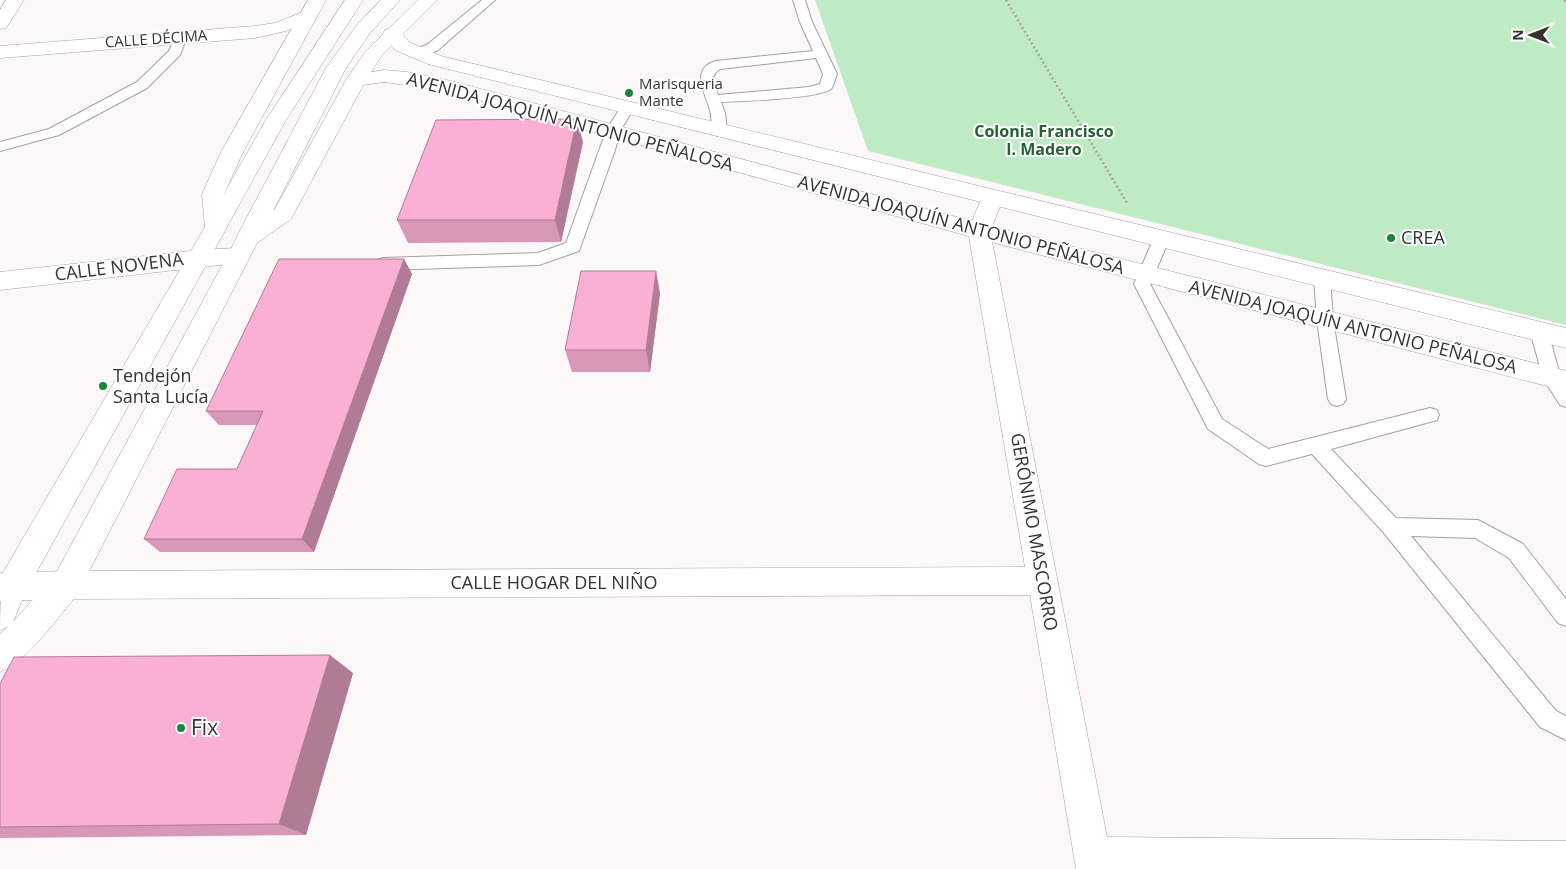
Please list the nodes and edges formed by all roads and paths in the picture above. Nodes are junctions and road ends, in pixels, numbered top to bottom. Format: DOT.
graph roads {
  1 [pos="16,0"];
  2 [pos="354,0"];
  3 [pos="391,0"];
  4 [pos="428,0"];
  5 [pos="489,0"];
  6 [pos="799,0"];
  7 [pos="1006,0"];
  8 [pos="313,8"];
  9 [pos="0,24"];
  10 [pos="392,34"];
  11 [pos="181,37"];
  12 [pos="0,52"];
  13 [pos="416,54"];
  14 [pos="821,54"];
  15 [pos="462,67"];
  16 [pos="356,80"];
  17 [pos="444,85"];
  18 [pos="713,100"];
  19 [pos="627,108"];
  20 [pos="720,130"];
  21 [pos="613,131"];
  22 [pos="0,147"];
  23 [pos="993,197"];
  24 [pos="1128,204"];
  25 [pos="216,227"];
  26 [pos="980,231"];
  27 [pos="1161,240"];
  28 [pos="243,247"];
  29 [pos="199,258"];
  30 [pos="364,264"];
  31 [pos="1148,274"];
  32 [pos="1322,278"];
  33 [pos="0,281"];
  34 [pos="1325,320"];
  35 [pos="1539,331"];
  36 [pos="1566,338"];
  37 [pos="1559,380"];
  38 [pos="1337,399"];
  39 [pos="1566,400"];
  40 [pos="1430,415"];
  41 [pos="1316,445"];
  42 [pos="1391,527"];
  43 [pos="1042,581"];
  44 [pos="66,585"];
  45 [pos="6,587"];
  46 [pos="0,615"];
  47 [pos="1566,616"];
  48 [pos="0,656"];
  49 [pos="1566,728"];
  50 [pos="1566,860"];
  51 [pos="1094,862"];
  1 -- 9 [label="main road"];
  2 -- 25 [label="main road"];
  3 -- 28 [label="main road"];
  4 -- 10 [label="main road"];
  5 -- 13 [label="lane"];
  6 -- 14 [label="lane"];
  7 -- 24 [label="path"];
  8 -- 11 [label="main road, CALLE DÉCIMA"];
  8 -- 25 [label="main road"];
  10 -- 13 [label="main road, AVENIDA JOAQUÍN ANTONIO PEÑALOSA"];
  10 -- 16 [label="main road"];
  11 -- 12 [label="main road, CALLE DÉCIMA"];
  11 -- 22 [label="lane"];
  13 -- 15 [label="main road, AVENIDA JOAQUÍN ANTONIO PEÑALOSA"];
  14 -- 18 [label="lane"];
  14 -- 18 [label="lane"];
  15 -- 17 [label="main road"];
  15 -- 19 [label="main road, AVENIDA JOAQUÍN ANTONIO PEÑALOSA"];
  16 -- 17 [label="main road, AVENIDA JOAQUÍN ANTONIO PEÑALOSA"];
  16 -- 28 [label="main road"];
  17 -- 21 [label="main road, AVENIDA JOAQUÍN ANTONIO PEÑALOSA"];
  18 -- 20 [label="lane"];
  19 -- 20 [label="main road, AVENIDA JOAQUÍN ANTONIO PEÑALOSA"];
  19 -- 21 [label="lane"];
  20 -- 23 [label="main road, AVENIDA JOAQUÍN ANTONIO PEÑALOSA"];
  21 -- 26 [label="main road, AVENIDA JOAQUÍN ANTONIO PEÑALOSA"];
  21 -- 30 [label="lane"];
  23 -- 26 [label="main road"];
  23 -- 27 [label="main road, AVENIDA JOAQUÍN ANTONIO PEÑALOSA"];
  25 -- 29 [label="main road"];
  26 -- 31 [label="main road, AVENIDA JOAQUÍN ANTONIO PEÑALOSA"];
  26 -- 43 [label="main road, GERÓNIMO MASCORRO"];
  27 -- 31 [label="lane"];
  27 -- 32 [label="main road, AVENIDA JOAQUÍN ANTONIO PEÑALOSA"];
  28 -- 29 [label="main road, CALLE NOVENA"];
  28 -- 44 [label="main road"];
  29 -- 33 [label="main road, CALLE NOVENA"];
  29 -- 45 [label="main road"];
  31 -- 34 [label="main road, AVENIDA JOAQUÍN ANTONIO PEÑALOSA"];
  31 -- 41 [label="lane"];
  32 -- 34 [label="lane"];
  32 -- 35 [label="main road, AVENIDA JOAQUÍN ANTONIO PEÑALOSA"];
  34 -- 37 [label="main road, AVENIDA JOAQUÍN ANTONIO PEÑALOSA"];
  34 -- 38 [label="lane"];
  35 -- 36 [label="main road, AVENIDA JOAQUÍN ANTONIO PEÑALOSA"];
  35 -- 37 [label="lane"];
  37 -- 39 [label="lane"];
  40 -- 41 [label="lane"];
  41 -- 42 [label="lane"];
  42 -- 47 [label="lane"];
  42 -- 49 [label="lane"];
  43 -- 44 [label="main road, CALLE HOGAR DEL NIÑO"];
  43 -- 51 [label="main road, GERÓNIMO MASCORRO"];
  44 -- 45 [label="main road, CALLE HOGAR DEL NIÑO"];
  44 -- 48 [label="main road"];
  45 -- 46 [label="main road"];
  50 -- 51 [label="main road"];
}
